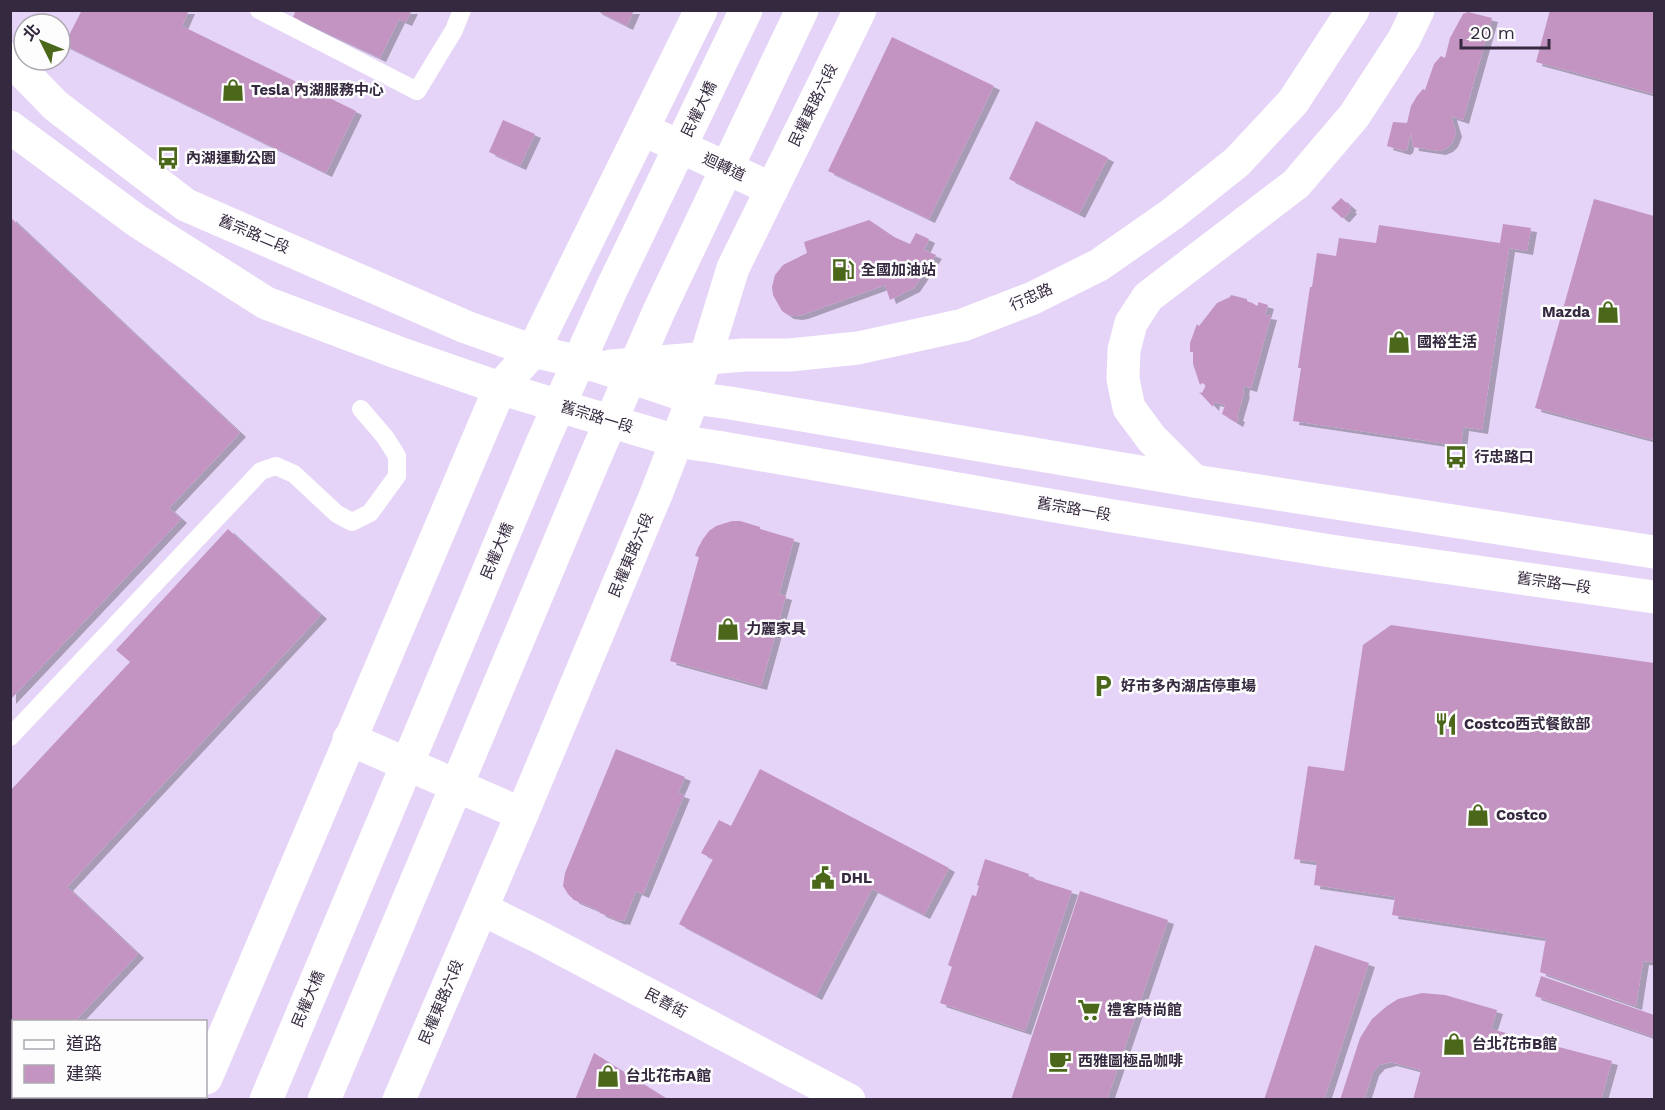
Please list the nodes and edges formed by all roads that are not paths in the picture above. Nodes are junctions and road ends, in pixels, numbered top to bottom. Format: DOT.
graph roads {
  1 [pos="260,10"];
  2 [pos="462,10"];
  3 [pos="701,10"];
  4 [pos="746,10"];
  5 [pos="802,10"];
  6 [pos="860,10"];
  7 [pos="1353,10"];
  8 [pos="1418,10"];
  9 [pos="10,59"];
  10 [pos="10,128"];
  11 [pos="644,130"];
  12 [pos="772,189"];
  13 [pos="533,351"];
  14 [pos="705,358"];
  15 [pos="601,367"];
  16 [pos="500,388"];
  17 [pos="693,398"];
  18 [pos="361,410"];
  19 [pos="676,441"];
  20 [pos="1194,481"];
  21 [pos="1654,552"];
  22 [pos="1654,597"];
  23 [pos="10,737"];
  24 [pos="350,739"];
  25 [pos="522,814"];
  26 [pos="482,909"];
  27 [pos="207,1076"];
  28 [pos="266,1100"];
  29 [pos="324,1100"];
  30 [pos="399,1100"];
  31 [pos="849,1100"];
  1 -- 2 [label="lane"];
  3 -- 11 [label="main road"];
  4 -- 28 [label="main road, 民權大橋"];
  5 -- 29 [label="main road"];
  6 -- 12 [label="main road, 民權東路六段"];
  7 -- 14 [label="main road, 行忠路"];
  8 -- 20 [label="main road"];
  9 -- 13 [label="main road, 舊宗路二段"];
  10 -- 16 [label="main road"];
  11 -- 12 [label="main road, 迴轉道"];
  11 -- 13 [label="main road"];
  12 -- 14 [label="main road, 民權東路六段"];
  13 -- 15 [label="main road"];
  13 -- 16 [label="main road"];
  14 -- 15 [label="main road, 行忠路"];
  14 -- 17 [label="main road, 民權東路六段"];
  15 -- 17 [label="main road"];
  16 -- 19 [label="main road, 舊宗路一段"];
  16 -- 24 [label="main road"];
  17 -- 19 [label="main road, 民權東路六段"];
  17 -- 20 [label="main road"];
  18 -- 23 [label="lane"];
  19 -- 22 [label="main road, 舊宗路一段"];
  19 -- 25 [label="main road, 民權東路六段"];
  20 -- 21 [label="main road"];
  24 -- 25 [label="main road"];
  24 -- 27 [label="main road"];
  25 -- 26 [label="main road, 民權東路六段"];
  26 -- 30 [label="main road, 民權東路六段"];
  26 -- 31 [label="main road, 民善街"];
}
